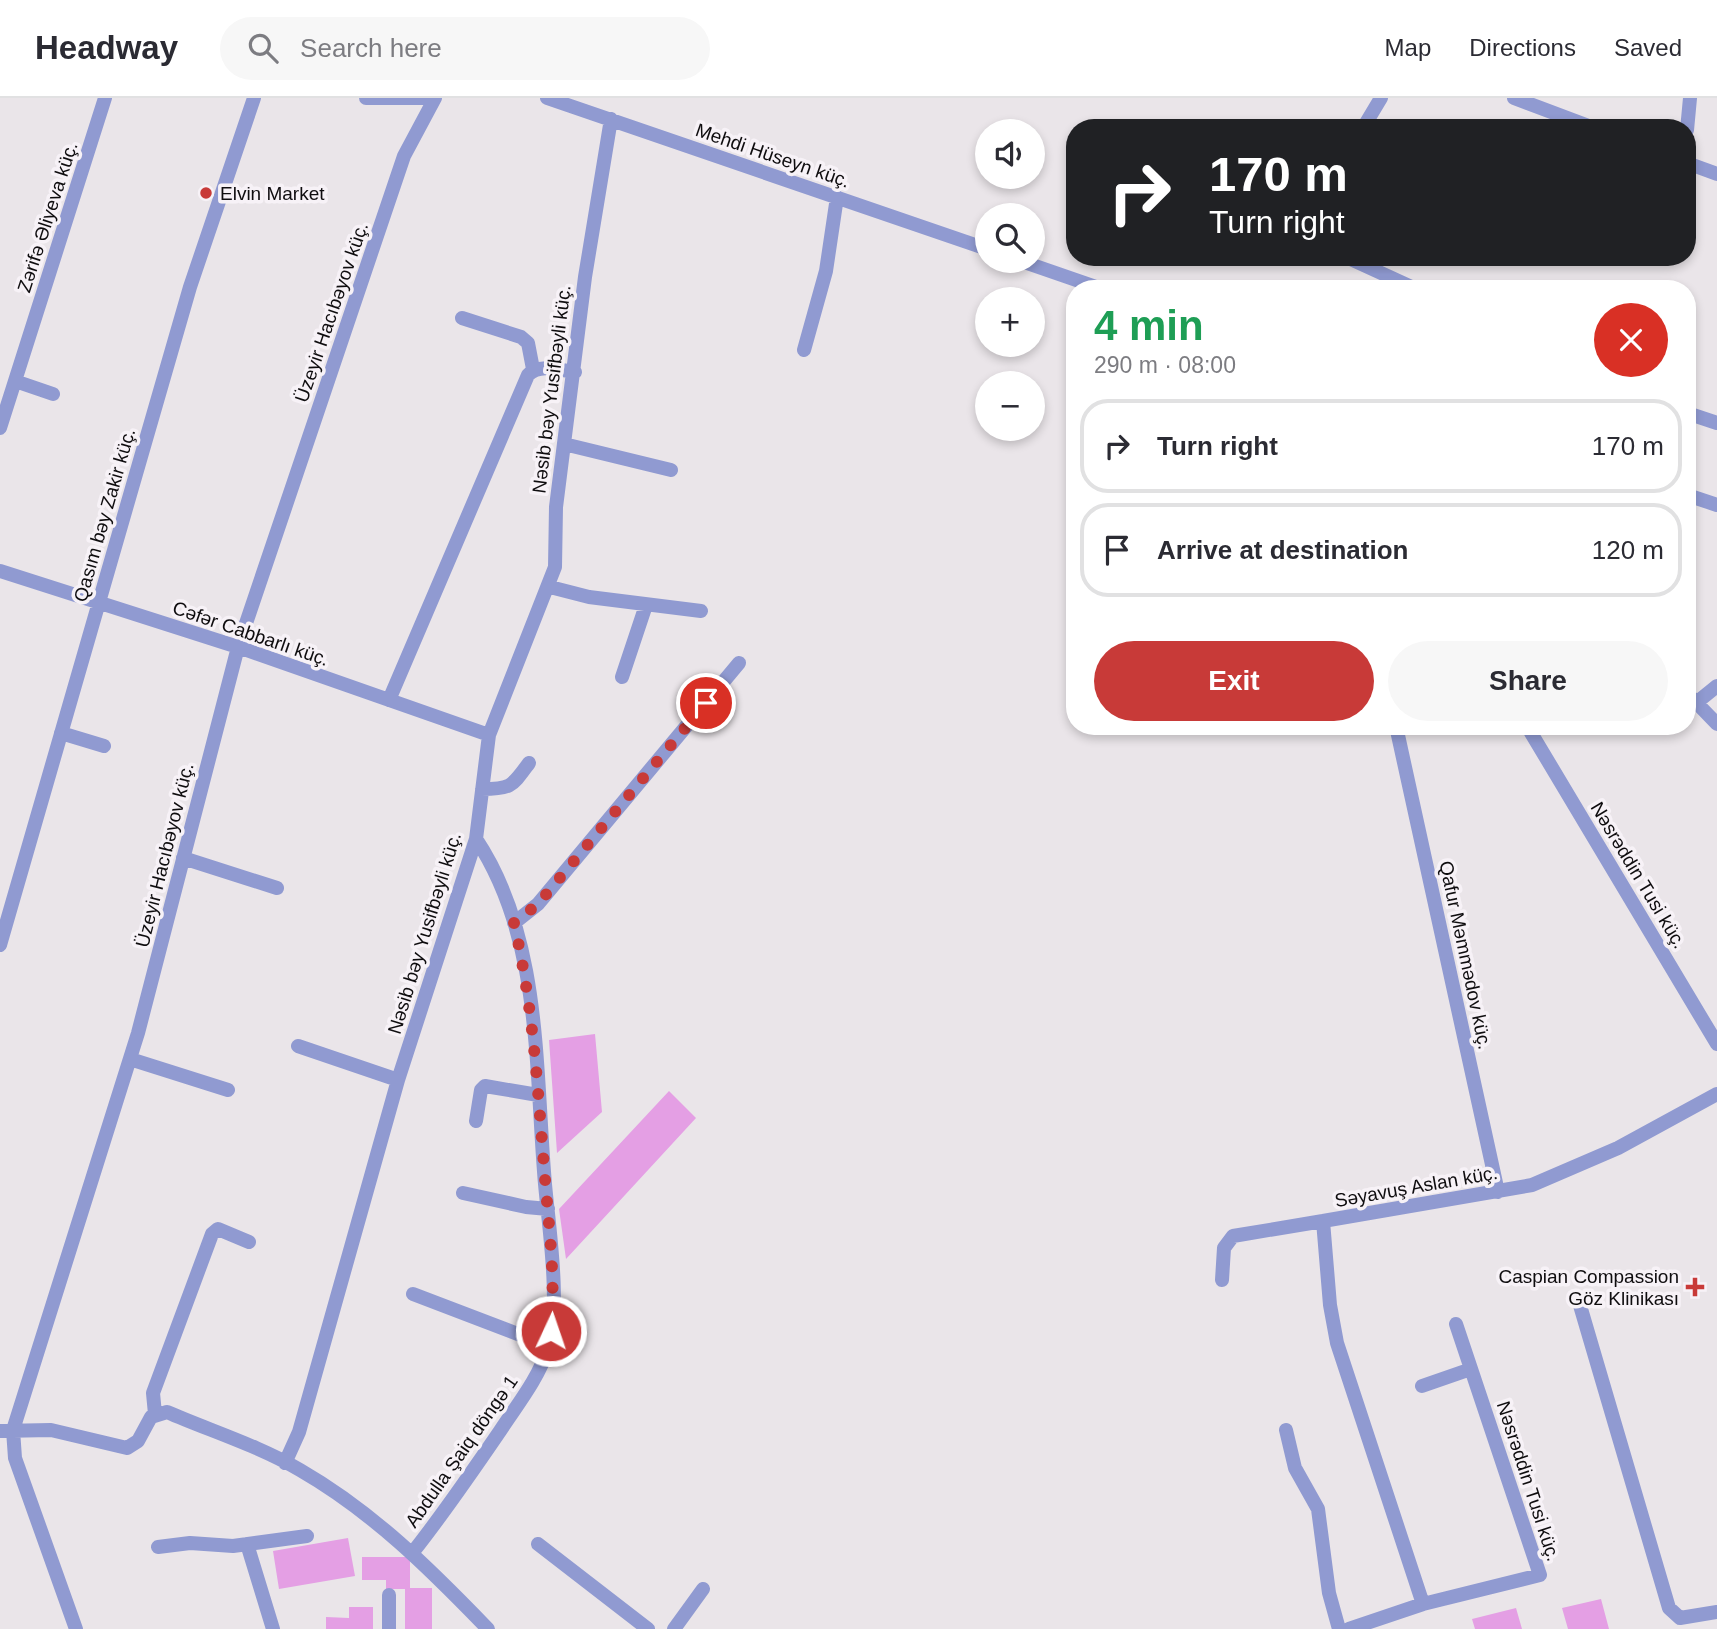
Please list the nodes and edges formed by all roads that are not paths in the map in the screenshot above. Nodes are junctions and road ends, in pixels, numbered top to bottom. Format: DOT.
graph roads {
  1 [pos="105,98"];
  2 [pos="254,98"];
  3 [pos="366,98"];
  4 [pos="424,98"];
  5 [pos="435,98"];
  6 [pos="547,98"];
  7 [pos="599,98"];
  8 [pos="1381,98"];
  9 [pos="1514,98"];
  10 [pos="1690,98"];
  11 [pos="596,114"];
  12 [pos="611,119"];
  13 [pos="1368,119"];
  14 [pos="1570,119"];
  15 [pos="1688,119"];
  16 [pos="1696,166"];
  17 [pos="1717,174"];
  18 [pos="837,197"];
  19 [pos="975,245"];
  20 [pos="1366,266"];
  21 [pos="1045,269"];
  22 [pos="1076,280"];
  23 [pos="1396,280"];
  24 [pos="462,318"];
  25 [pos="804,350"];
  26 [pos="533,369"];
  27 [pos="575,372"];
  28 [pos="15,381"];
  29 [pos="53,394"];
  30 [pos="1696,416"];
  31 [pos="1717,423"];
  32 [pos="0,428"];
  33 [pos="564,444"];
  34 [pos="671,470"];
  35 [pos="1696,498"];
  36 [pos="1717,505"];
  37 [pos="0,572"];
  38 [pos="550,587"];
  39 [pos="99,603"];
  40 [pos="646,605"];
  41 [pos="701,611"];
  42 [pos="238,647"];
  43 [pos="740,663"];
  44 [pos="622,677"];
  45 [pos="1717,686"];
  46 [pos="1696,696"];
  47 [pos="389,700"];
  48 [pos="1696,703"];
  49 [pos="1717,724"];
  50 [pos="61,733"];
  51 [pos="489,735"];
  52 [pos="1398,735"];
  53 [pos="1532,735"];
  54 [pos="104,746"];
  55 [pos="529,763"];
  56 [pos="482,789"];
  57 [pos="476,839"];
  58 [pos="183,858"];
  59 [pos="277,888"];
  60 [pos="514,923"];
  61 [pos="0,945"];
  62 [pos="1717,1044"];
  63 [pos="298,1046"];
  64 [pos="130,1059"];
  65 [pos="398,1080"];
  66 [pos="228,1090"];
  67 [pos="1717,1094"];
  68 [pos="538,1095"];
  69 [pos="476,1121"];
  70 [pos="1498,1192"];
  71 [pos="463,1193"];
  72 [pos="548,1209"];
  73 [pos="1323,1221"];
  74 [pos="249,1242"];
  75 [pos="1222,1280"];
  76 [pos="413,1294"];
  77 [pos="1579,1302"];
  78 [pos="1456,1324"];
  79 [pos="549,1346"];
  80 [pos="1471,1369"];
  81 [pos="1422,1385"];
  82 [pos="155,1414"];
  83 [pos="7,1430"];
  84 [pos="1286,1430"];
  85 [pos="285,1463"];
  86 [pos="307,1536"];
  87 [pos="247,1544"];
  88 [pos="538,1545"];
  89 [pos="158,1547"];
  90 [pos="413,1552"];
  91 [pos="703,1589"];
  92 [pos="389,1595"];
  93 [pos="1423,1604"];
  94 [pos="1717,1612"];
  95 [pos="76,1629"];
  96 [pos="273,1629"];
  97 [pos="389,1629"];
  98 [pos="488,1629"];
  99 [pos="648,1629"];
  100 [pos="674,1629"];
  101 [pos="1339,1629"];
  102 [pos="1349,1629"];
  1 -- 28 [label="street, Zərifə Əliyeva küç."];
  2 -- 39 [label="street, Qasım bəy Zakir küç."];
  3 -- 4 [label="street"];
  5 -- 42 [label="street, Üzeyir Hacıbəyov küç."];
  6 -- 11 [label="street, Mehdi Hüseyn küç."];
  7 -- 11 [label="street"];
  8 -- 13 [label="street"];
  9 -- 14 [label="street"];
  10 -- 15 [label="street"];
  11 -- 12 [label="street, Mehdi Hüseyn küç."];
  12 -- 18 [label="street, Mehdi Hüseyn küç."];
  12 -- 27 [label="street, Nəsib bəy Yusifbəyli küç."];
  16 -- 17 [label="street"];
  18 -- 19 [label="street, Mehdi Hüseyn küç."];
  18 -- 25 [label="street"];
  20 -- 23 [label="street"];
  21 -- 22 [label="street"];
  24 -- 26 [label="street"];
  26 -- 27 [label="street"];
  26 -- 47 [label="street"];
  27 -- 33 [label="street, Nəsib bəy Yusifbəyli küç."];
  28 -- 29 [label="street"];
  28 -- 32 [label="street, Zərifə Əliyeva küç."];
  30 -- 31 [label="street"];
  33 -- 34 [label="street"];
  33 -- 38 [label="street, Nəsib bəy Yusifbəyli küç."];
  35 -- 36 [label="street"];
  37 -- 39 [label="street, Cəfər Cabbarlı küç."];
  38 -- 40 [label="street"];
  38 -- 51 [label="street, Nəsib bəy Yusifbəyli küç."];
  39 -- 42 [label="street, Cəfər Cabbarlı küç."];
  39 -- 50 [label="street, Qasım bəy Zakir küç."];
  40 -- 41 [label="street"];
  40 -- 44 [label="street"];
  42 -- 47 [label="street, Cəfər Cabbarlı küç."];
  42 -- 58 [label="street, Üzeyir Hacıbəyov küç."];
  43 -- 60 [label="street"];
  45 -- 46 [label="street"];
  47 -- 51 [label="street, Cəfər Cabbarlı küç."];
  48 -- 49 [label="street"];
  50 -- 54 [label="street"];
  50 -- 61 [label="street, Qasım bəy Zakir küç."];
  51 -- 56 [label="street, Nəsib bəy Yusifbəyli küç."];
  52 -- 70 [label="street, Qafur Məmmədov küç."];
  53 -- 62 [label="street, Nəsrəddin Tusi küç."];
  55 -- 56 [label="street"];
  56 -- 57 [label="street, Nəsib bəy Yusifbəyli küç."];
  57 -- 60 [label="street, Abdulla Şaiq döngə 1"];
  57 -- 65 [label="street, Nəsib bəy Yusifbəyli küç."];
  58 -- 59 [label="street"];
  58 -- 64 [label="street, Üzeyir Hacıbəyov küç."];
  60 -- 68 [label="street, Abdulla Şaiq döngə 1"];
  63 -- 65 [label="street"];
  64 -- 66 [label="street"];
  64 -- 83 [label="street, Üzeyir Hacıbəyov küç."];
  65 -- 85 [label="street, Nəsib bəy Yusifbəyli küç."];
  67 -- 70 [label="street, Səyavuş Aslan küç."];
  68 -- 69 [label="street"];
  68 -- 72 [label="street, Abdulla Şaiq döngə 1"];
  70 -- 73 [label="street, Səyavuş Aslan küç."];
  71 -- 72 [label="street"];
  72 -- 79 [label="street, Abdulla Şaiq döngə 1"];
  73 -- 75 [label="street"];
  73 -- 93 [label="street, Səyavuş Aslan küç."];
  74 -- 82 [label="street"];
  76 -- 79 [label="street"];
  77 -- 94 [label="street"];
  78 -- 80 [label="street, Nəsrəddin Tusi küç."];
  79 -- 90 [label="street, Abdulla Şaiq döngə 1"];
  80 -- 81 [label="street"];
  80 -- 93 [label="street, Nəsrəddin Tusi küç."];
  82 -- 83 [label="street"];
  82 -- 85 [label="street"];
  83 -- 95 [label="street, Üzeyir Hacıbəyov küç."];
  84 -- 101 [label="street"];
  85 -- 90 [label="street"];
  86 -- 87 [label="street"];
  87 -- 89 [label="street"];
  87 -- 96 [label="street"];
  88 -- 99 [label="street"];
  90 -- 98 [label="street"];
  91 -- 100 [label="street"];
  92 -- 97 [label="street"];
  93 -- 102 [label="street"];
}
